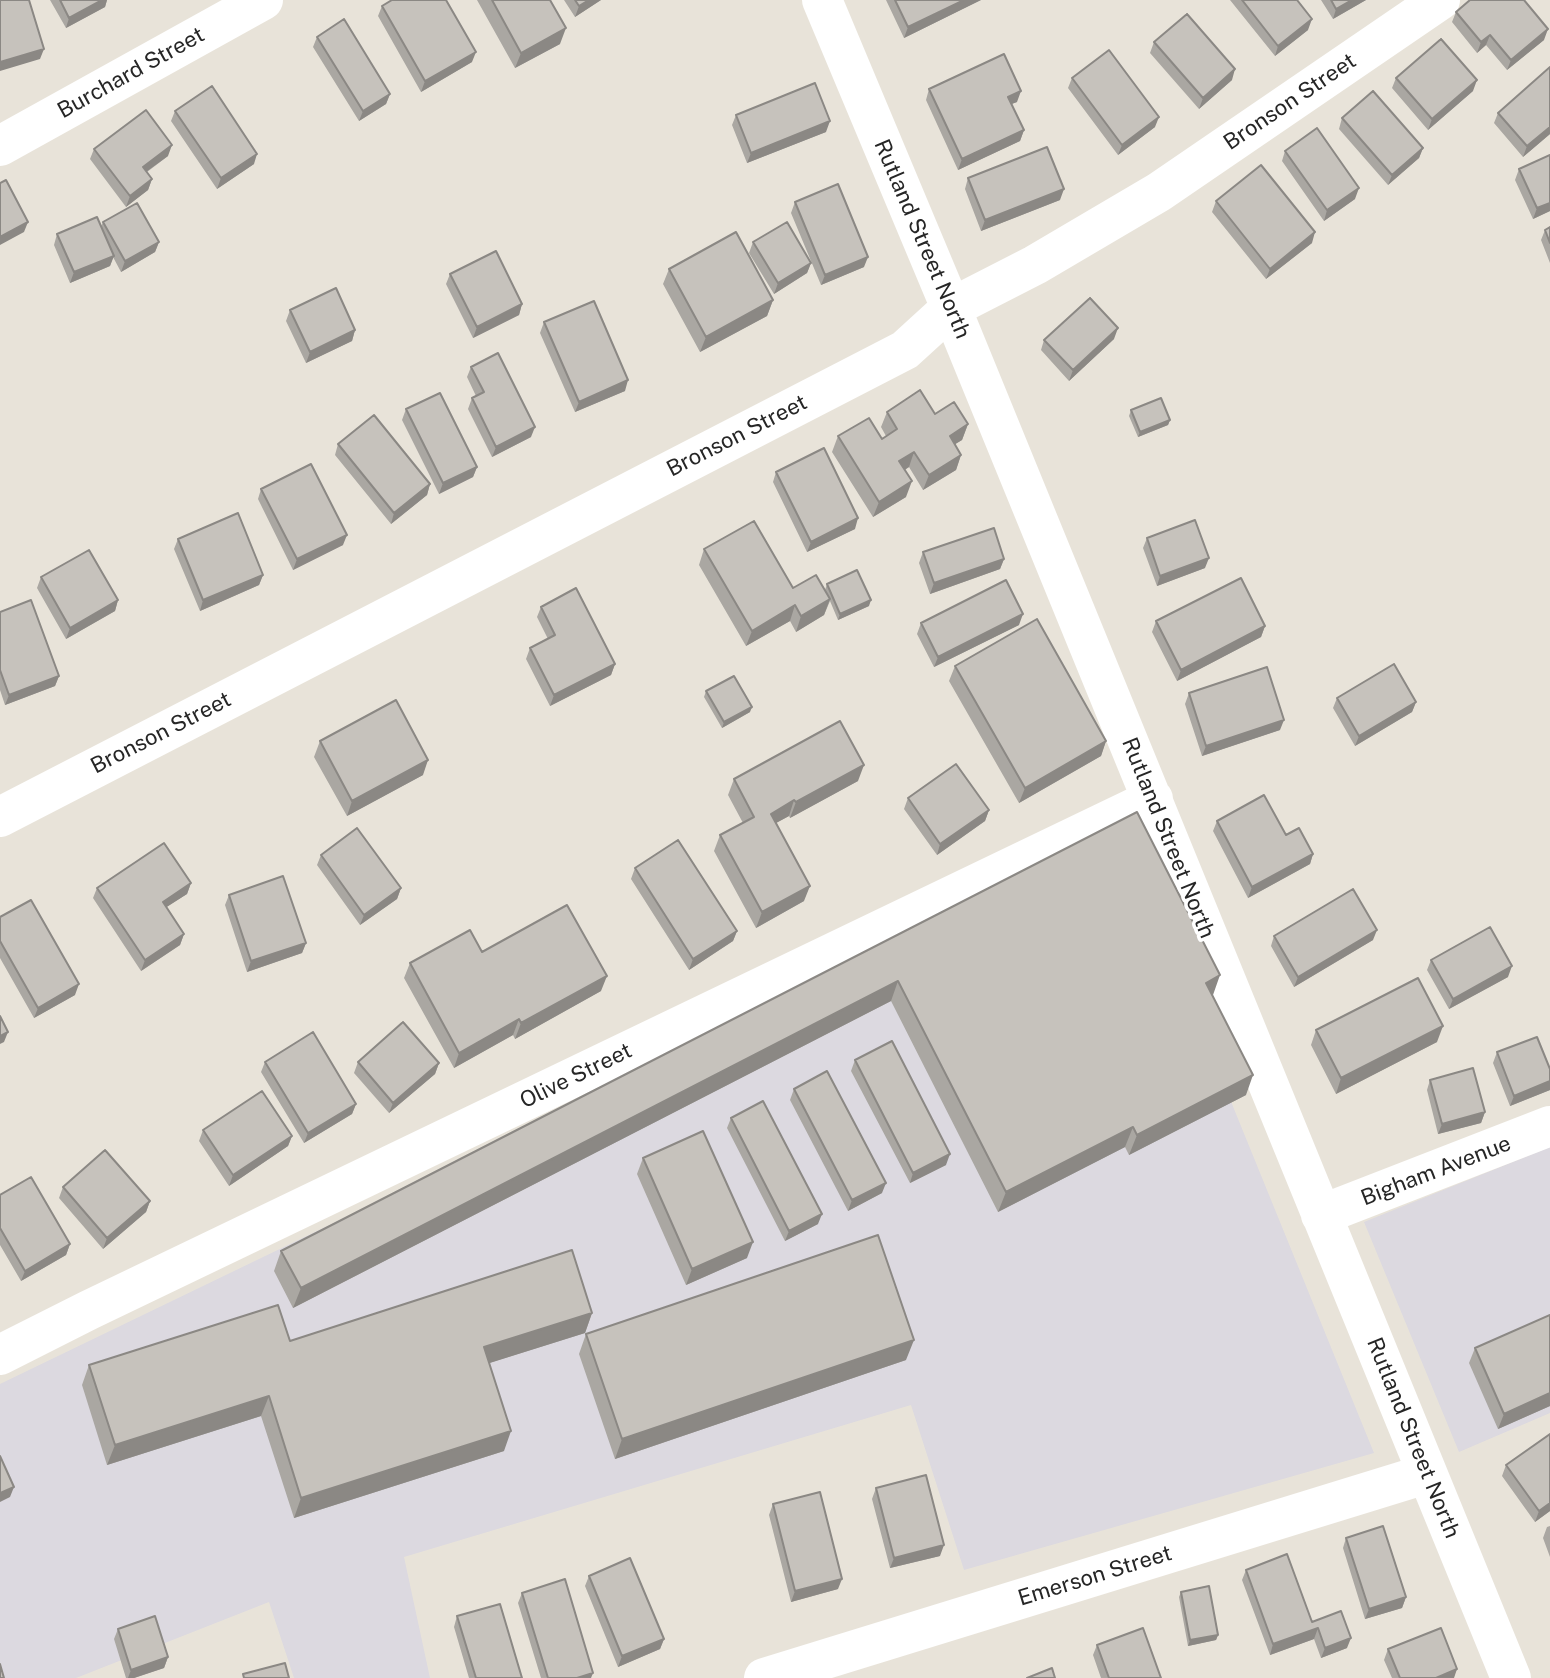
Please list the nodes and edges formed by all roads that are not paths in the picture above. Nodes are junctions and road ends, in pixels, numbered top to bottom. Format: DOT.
graph roads {
  1 [pos="263,0"];
  2 [pos="822,0"];
  3 [pos="1440,0"];
  4 [pos="0,146"];
  5 [pos="951,308"];
  6 [pos="1153,799"];
  7 [pos="0,817"];
  8 [pos="1550,1126"];
  9 [pos="1321,1215"];
  10 [pos="0,1355"];
  11 [pos="1426,1474"];
  12 [pos="764,1678"];
  13 [pos="1511,1678"];
  1 -- 4 [label="street, Burchard Street"];
  2 -- 5 [label="street, Rutland Street North"];
  3 -- 5 [label="street, Bronson Street"];
  5 -- 6 [label="street, Rutland Street North"];
  5 -- 7 [label="street, Bronson Street"];
  6 -- 9 [label="street, Rutland Street North"];
  6 -- 10 [label="street, Olive Street"];
  8 -- 9 [label="street, Bigham Avenue"];
  9 -- 11 [label="street, Rutland Street North"];
  11 -- 12 [label="street, Emerson Street"];
  11 -- 13 [label="street, Rutland Street North"];
}
